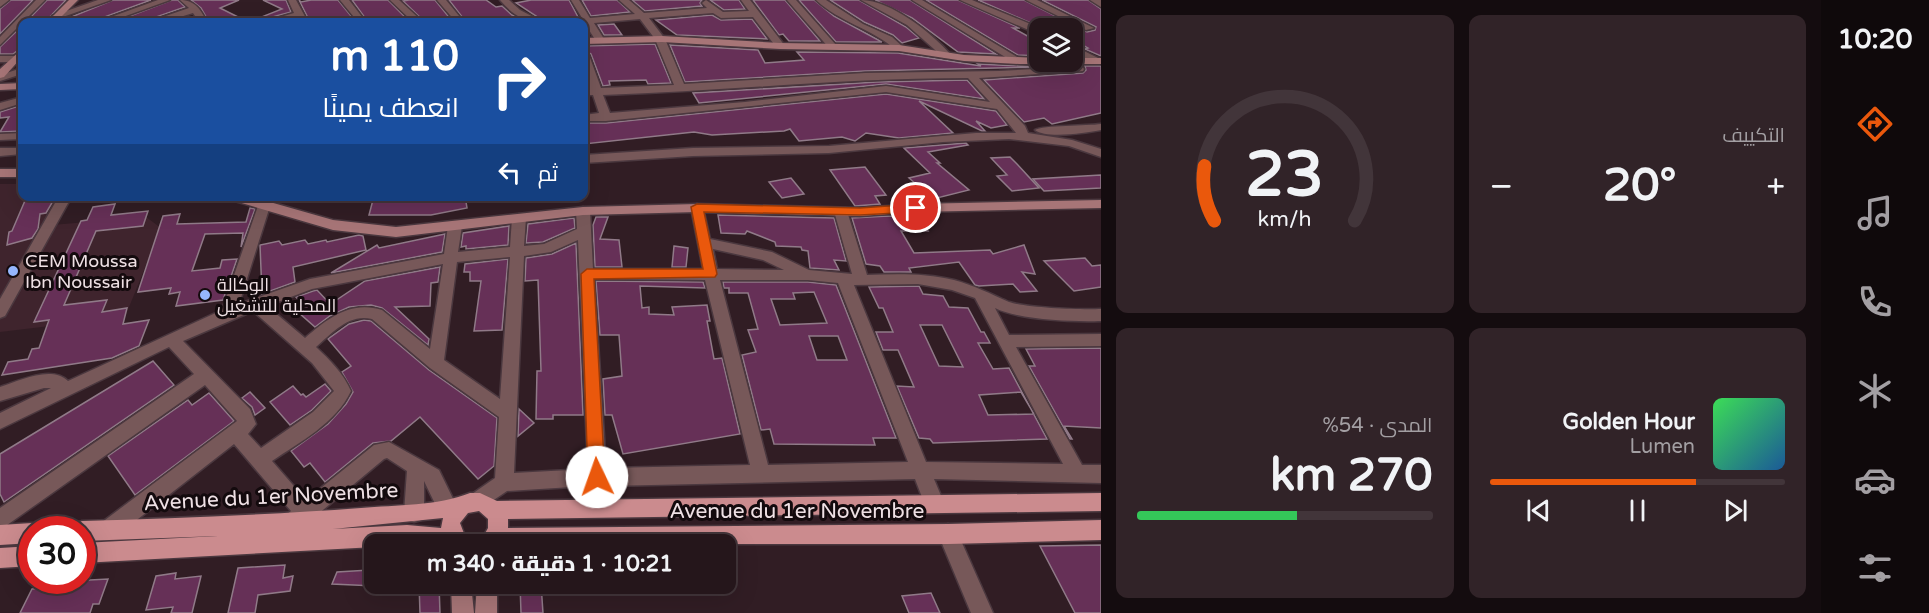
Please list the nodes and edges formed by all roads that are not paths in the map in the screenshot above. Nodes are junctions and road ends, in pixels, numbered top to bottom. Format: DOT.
graph roads {
  1 [pos="4,0"];
  2 [pos="41,0"];
  3 [pos="74,0"];
  4 [pos="107,0"];
  5 [pos="166,0"];
  6 [pos="184,0"];
  7 [pos="292,0"];
  8 [pos="344,0"];
  9 [pos="394,0"];
  10 [pos="441,0"];
  11 [pos="575,0"];
  12 [pos="623,0"];
  13 [pos="702,0"];
  14 [pos="745,0"];
  15 [pos="791,0"];
  16 [pos="820,0"];
  17 [pos="865,0"];
  18 [pos="916,0"];
  19 [pos="964,0"];
  20 [pos="1030,0"];
  21 [pos="1094,0"];
  22 [pos="506,1"];
  23 [pos="0,4"];
  24 [pos="1101,4"];
  25 [pos="195,9"];
  26 [pos="714,10"];
  27 [pos="756,14"];
  28 [pos="641,15"];
  29 [pos="23,18"];
  30 [pos="55,18"];
  31 [pos="57,18"];
  32 [pos="114,18"];
  33 [pos="169,18"];
  34 [pos="201,18"];
  35 [pos="302,18"];
  36 [pos="359,18"];
  37 [pos="414,18"];
  38 [pos="457,18"];
  39 [pos="530,18"];
  40 [pos="586,18"];
  41 [pos="588,21"];
  42 [pos="18,24"];
  43 [pos="1029,27"];
  44 [pos="1101,27"];
  45 [pos="1089,28"];
  46 [pos="1083,29"];
  47 [pos="599,39"];
  48 [pos="662,39"];
  49 [pos="588,40"];
  50 [pos="0,42"];
  51 [pos="780,46"];
  52 [pos="833,47"];
  53 [pos="899,48"];
  54 [pos="18,55"];
  55 [pos="1083,55"];
  56 [pos="18,56"];
  57 [pos="947,56"];
  58 [pos="0,59"];
  59 [pos="1020,61"];
  60 [pos="1029,62"];
  61 [pos="1099,64"];
  62 [pos="588,65"];
  63 [pos="1083,65"];
  64 [pos="1029,69"];
  65 [pos="18,71"];
  66 [pos="971,75"];
  67 [pos="0,76"];
  68 [pos="18,86"];
  69 [pos="0,87"];
  70 [pos="678,89"];
  71 [pos="598,91"];
  72 [pos="588,92"];
  73 [pos="18,101"];
  74 [pos="998,106"];
  75 [pos="0,107"];
  76 [pos="686,111"];
  77 [pos="606,117"];
  78 [pos="588,118"];
  79 [pos="1101,127"];
  80 [pos="1022,132"];
  81 [pos="18,136"];
  82 [pos="0,137"];
  83 [pos="18,151"];
  84 [pos="0,152"];
  85 [pos="1101,153"];
  86 [pos="588,159"];
  87 [pos="63,201"];
  88 [pos="248,201"];
  89 [pos="1101,204"];
  90 [pos="264,206"];
  91 [pos="697,207"];
  92 [pos="583,211"];
  93 [pos="841,211"];
  94 [pos="519,218"];
  95 [pos="455,226"];
  96 [pos="584,231"];
  97 [pos="704,242"];
  98 [pos="517,251"];
  99 [pos="450,258"];
  100 [pos="587,274"];
  101 [pos="711,274"];
  102 [pos="808,275"];
  103 [pos="853,279"];
  104 [pos="981,294"];
  105 [pos="256,305"];
  106 [pos="0,312"];
  107 [pos="228,314"];
  108 [pos="1101,315"];
  109 [pos="171,339"];
  110 [pos="1101,340"];
  111 [pos="1004,341"];
  112 [pos="305,347"];
  113 [pos="436,363"];
  114 [pos="207,374"];
  115 [pos="65,389"];
  116 [pos="0,394"];
  117 [pos="509,414"];
  118 [pos="0,422"];
  119 [pos="237,433"];
  120 [pos="260,459"];
  121 [pos="417,468"];
  122 [pos="920,470"];
  123 [pos="761,474"];
  124 [pos="1101,474"];
  125 [pos="1078,475"];
  126 [pos="597,477"];
  127 [pos="504,482"];
  128 [pos="1101,502"];
  129 [pos="934,503"];
  130 [pos="471,506"];
  131 [pos="599,508"];
  132 [pos="414,513"];
  133 [pos="298,518"];
  134 [pos="0,520"];
  135 [pos="96,530"];
  136 [pos="108,530"];
  137 [pos="1101,530"];
  138 [pos="18,534"];
  139 [pos="453,534"];
  140 [pos="495,534"];
  141 [pos="948,534"];
  142 [pos="0,535"];
  143 [pos="736,535"];
  144 [pos="364,538"];
  145 [pos="96,553"];
  146 [pos="18,557"];
  147 [pos="0,558"];
  148 [pos="462,594"];
  149 [pos="487,594"];
  150 [pos="463,613"];
  151 [pos="486,613"];
  152 [pos="982,613"];
  1 -- 23 [label="street"];
  2 -- 29 [label="street"];
  3 -- 30 [label="main road"];
  4 -- 31 [label="street"];
  5 -- 32 [label="street"];
  6 -- 25 [label="street"];
  7 -- 35 [label="street"];
  8 -- 36 [label="street"];
  9 -- 37 [label="street"];
  10 -- 38 [label="street"];
  11 -- 40 [label="street"];
  12 -- 28 [label="street"];
  13 -- 26 [label="street"];
  14 -- 27 [label="street"];
  15 -- 52 [label="street"];
  16 -- 53 [label="street"];
  17 -- 57 [label="street"];
  18 -- 59 [label="street"];
  19 -- 43 [label="street"];
  20 -- 45 [label="street"];
  21 -- 24 [label="street"];
  22 -- 39 [label="street"];
  25 -- 33 [label="street"];
  25 -- 34 [label="street"];
  26 -- 27 [label="street"];
  26 -- 28 [label="street"];
  27 -- 51 [label="street"];
  28 -- 41 [label="street"];
  28 -- 48 [label="street"];
  41 -- 47 [label="street"];
  42 -- 50 [label="street"];
  44 -- 45 [label="street"];
  45 -- 46 [label="street"];
  47 -- 48 [label="main road"];
  47 -- 49 [label="main road"];
  48 -- 51 [label="main road"];
  48 -- 70 [label="street"];
  51 -- 52 [label="main road"];
  52 -- 53 [label="main road"];
  53 -- 57 [label="main road"];
  54 -- 58 [label="street"];
  55 -- 61 [label="street"];
  56 -- 67 [label="main road"];
  57 -- 59 [label="main road"];
  59 -- 60 [label="main road"];
  61 -- 63 [label="street"];
  62 -- 71 [label="street"];
  64 -- 66 [label="street"];
  65 -- 67 [label="street"];
  66 -- 70 [label="street"];
  66 -- 74 [label="street"];
  68 -- 69 [label="main road"];
  70 -- 71 [label="street"];
  70 -- 76 [label="street"];
  71 -- 72 [label="street"];
  71 -- 77 [label="street"];
  73 -- 75 [label="street"];
  74 -- 76 [label="street"];
  74 -- 80 [label="street"];
  76 -- 77 [label="street"];
  77 -- 78 [label="street"];
  79 -- 80 [label="street"];
  80 -- 85 [label="street"];
  80 -- 86 [label="street"];
  81 -- 82 [label="street"];
  83 -- 84 [label="street"];
  87 -- 106 [label="street"];
  88 -- 90 [label="main road"];
  89 -- 93 [label="main road"];
  90 -- 95 [label="main road"];
  90 -- 107 [label="street"];
  91 -- 92 [label="main road"];
  91 -- 93 [label="main road"];
  91 -- 97 [label="street"];
  92 -- 94 [label="main road"];
  92 -- 96 [label="street"];
  93 -- 103 [label="street"];
  94 -- 95 [label="main road"];
  94 -- 98 [label="street"];
  95 -- 99 [label="street"];
  96 -- 98 [label="street"];
  96 -- 100 [label="street"];
  97 -- 101 [label="street"];
  97 -- 102 [label="street"];
  98 -- 99 [label="street"];
  98 -- 117 [label="street"];
  99 -- 105 [label="street"];
  99 -- 113 [label="street"];
  100 -- 101 [label="street"];
  100 -- 126 [label="street"];
  101 -- 102 [label="street"];
  101 -- 123 [label="street"];
  102 -- 103 [label="street"];
  103 -- 104 [label="street"];
  103 -- 122 [label="street"];
  104 -- 108 [label="street"];
  104 -- 111 [label="street"];
  105 -- 107 [label="street"];
  105 -- 112 [label="street"];
  107 -- 109 [label="street"];
  109 -- 114 [label="street"];
  109 -- 115 [label="street"];
  110 -- 111 [label="street"];
  111 -- 125 [label="street"];
  112 -- 113 [label="street"];
  112 -- 120 [label="street"];
  113 -- 117 [label="street"];
  114 -- 119 [label="street"];
  114 -- 134 [label="street"];
  115 -- 116 [label="street"];
  115 -- 118 [label="street"];
  117 -- 127 [label="street"];
  119 -- 120 [label="street"];
  119 -- 136 [label="street"];
  120 -- 133 [label="street"];
  121 -- 130 [label="street"];
  121 -- 132 [label="street"];
  121 -- 133 [label="street"];
  122 -- 123 [label="street"];
  122 -- 125 [label="street"];
  122 -- 129 [label="street"];
  123 -- 126 [label="street"];
  124 -- 125 [label="street"];
  126 -- 127 [label="street"];
  126 -- 131 [label="street"];
  127 -- 130 [label="street"];
  128 -- 129 [label="main road, Avenue du 1er Novembre"];
  129 -- 131 [label="main road, Avenue du 1er Novembre"];
  130 -- 131 [label="main road, Avenue du 1er Novembre"];
  130 -- 132 [label="main road, Avenue du 1er Novembre"];
  130 -- 139 [label="main road"];
  130 -- 140 [label="main road"];
  132 -- 133 [label="main road, Avenue du 1er Novembre"];
  133 -- 136 [label="main road, Avenue du 1er Novembre"];
  135 -- 136 [label="main road, Avenue du 1er Novembre"];
  137 -- 141 [label="main road, Avenue du 1er Novembre"];
  138 -- 142 [label="main road"];
  141 -- 143 [label="main road, Avenue du 1er Novembre"];
  141 -- 152 [label="street"];
  144 -- 145 [label="main road"];
  146 -- 147 [label="main road"];
  148 -- 150 [label="main road"];
  149 -- 151 [label="main road"];
}
